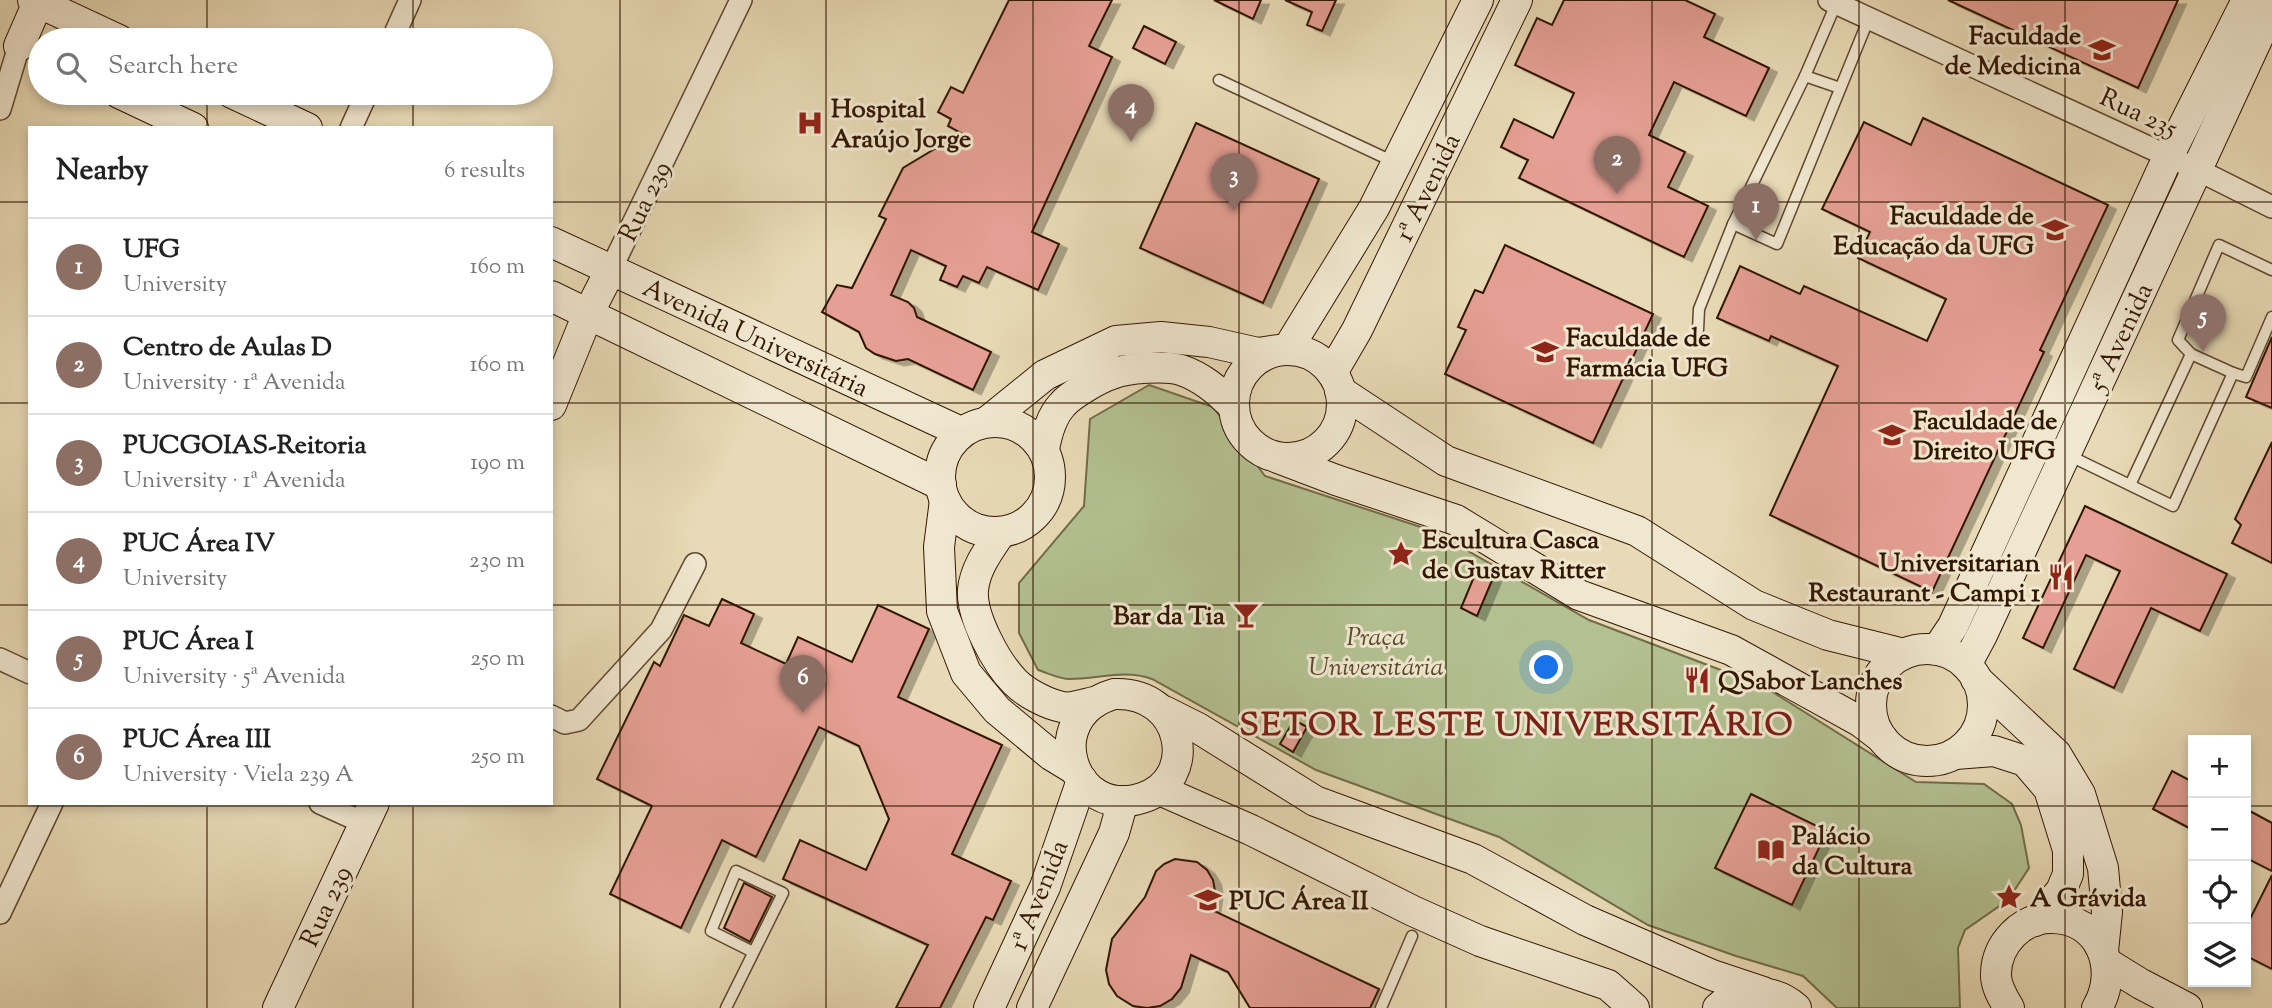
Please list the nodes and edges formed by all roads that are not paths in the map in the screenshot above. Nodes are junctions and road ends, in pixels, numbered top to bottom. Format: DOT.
graph roads {
  1 [pos="410,0"];
  2 [pos="741,0"];
  3 [pos="1478,0"];
  4 [pos="1517,0"];
  5 [pos="2247,0"];
  6 [pos="36,1"];
  7 [pos="1832,2"];
  8 [pos="2272,7"];
  9 [pos="1869,18"];
  10 [pos="93,28"];
  11 [pos="397,28"];
  12 [pos="20,46"];
  13 [pos="1805,76"];
  14 [pos="1219,80"];
  15 [pos="1840,88"];
  16 [pos="145,105"];
  17 [pos="258,105"];
  18 [pos="362,105"];
  19 [pos="0,109"];
  20 [pos="190,126"];
  21 [pos="303,126"];
  22 [pos="352,126"];
  23 [pos="2168,157"];
  24 [pos="1397,163"];
  25 [pos="2196,169"];
  26 [pos="2272,207"];
  27 [pos="1733,224"];
  28 [pos="553,243"];
  29 [pos="611,269"];
  30 [pos="2272,270"];
  31 [pos="553,297"];
  32 [pos="588,314"];
  33 [pos="2272,317"];
  34 [pos="1698,330"];
  35 [pos="1286,350"];
  36 [pos="2191,354"];
  37 [pos="2233,373"];
  38 [pos="1336,382"];
  39 [pos="553,400"];
  40 [pos="1233,406"];
  41 [pos="974,427"];
  42 [pos="2052,447"];
  43 [pos="1044,449"];
  44 [pos="1278,458"];
  45 [pos="2130,485"];
  46 [pos="943,493"];
  47 [pos="1001,532"];
  48 [pos="695,564"];
  49 [pos="1937,650"];
  50 [pos="1904,654"];
  51 [pos="0,659"];
  52 [pos="28,672"];
  53 [pos="1971,672"];
  54 [pos="1094,702"];
  55 [pos="1164,711"];
  56 [pos="553,717"];
  57 [pos="1882,738"];
  58 [pos="1955,754"];
  59 [pos="1078,775"];
  60 [pos="1160,790"];
  61 [pos="1123,801"];
  62 [pos="51,805"];
  63 [pos="330,805"];
  64 [pos="369,813"];
  65 [pos="1035,907"];
  66 [pos="0,913"];
  67 [pos="2035,921"];
  68 [pos="1071,922"];
  69 [pos="1412,936"];
  70 [pos="753,952"];
  71 [pos="2105,957"];
  72 [pos="1763,992"];
  73 [pos="282,1007"];
  74 [pos="726,1008"];
  75 [pos="989,1008"];
  76 [pos="1032,1008"];
  77 [pos="1381,1008"];
  78 [pos="1634,1008"];
  79 [pos="1718,1008"];
  80 [pos="1796,1008"];
  81 [pos="2009,1008"];
  82 [pos="2097,1008"];
  83 [pos="2187,1008"];
  1 -- 11 [label="street"];
  2 -- 29 [label="street, Rua 239"];
  3 -- 24 [label="main road, 1ª Avenida"];
  4 -- 38 [label="main road, 1ª Avenida"];
  5 -- 23 [label="main road, 5ª Avenida"];
  6 -- 10 [label="main road"];
  6 -- 12 [label="main road"];
  7 -- 9 [label="street, Rua 235"];
  7 -- 13 [label="lane"];
  8 -- 25 [label="main road, 5ª Avenida"];
  9 -- 15 [label="lane"];
  9 -- 23 [label="street, Rua 235"];
  12 -- 19 [label="street"];
  13 -- 15 [label="lane"];
  13 -- 27 [label="lane"];
  14 -- 24 [label="lane"];
  15 -- 27 [label="lane"];
  16 -- 20 [label="main road"];
  17 -- 21 [label="main road"];
  18 -- 22 [label="street"];
  23 -- 25 [label="street, Rua 235"];
  23 -- 42 [label="main road, 5ª Avenida"];
  24 -- 35 [label="main road, 1ª Avenida"];
  25 -- 26 [label="street, Rua 235"];
  25 -- 42 [label="main road, 5ª Avenida"];
  27 -- 34 [label="lane"];
  28 -- 29 [label="main road, Avenida Universitária"];
  29 -- 32 [label="main road, Rua 239"];
  29 -- 41 [label="main road, Avenida Universitária"];
  30 -- 36 [label="lane"];
  31 -- 32 [label="main road, Avenida Universitária"];
  32 -- 39 [label="main road, Rua 239"];
  32 -- 46 [label="main road, Avenida Universitária"];
  33 -- 37 [label="lane"];
  35 -- 38 [label="main road"];
  35 -- 40 [label="main road"];
  35 -- 41 [label="main road"];
  36 -- 37 [label="lane"];
  36 -- 45 [label="lane"];
  37 -- 45 [label="lane"];
  38 -- 44 [label="main road"];
  38 -- 50 [label="main road"];
  40 -- 43 [label="main road"];
  40 -- 44 [label="main road"];
  41 -- 43 [label="main road"];
  41 -- 46 [label="main road"];
  42 -- 45 [label="lane"];
  42 -- 49 [label="main road, 5ª Avenida"];
  42 -- 53 [label="main road, 5ª Avenida"];
  43 -- 47 [label="main road"];
  44 -- 57 [label="main road"];
  46 -- 47 [label="main road"];
  46 -- 59 [label="main road"];
  47 -- 54 [label="main road"];
  48 -- 56 [label="street"];
  49 -- 50 [label="main road"];
  49 -- 53 [label="main road"];
  50 -- 57 [label="main road"];
  51 -- 52 [label="street"];
  53 -- 58 [label="main road"];
  53 -- 71 [label="main road"];
  54 -- 55 [label="main road"];
  54 -- 59 [label="main road"];
  55 -- 60 [label="main road"];
  55 -- 72 [label="main road"];
  57 -- 58 [label="main road"];
  58 -- 67 [label="main road"];
  59 -- 61 [label="main road"];
  59 -- 65 [label="main road, 1ª Avenida"];
  60 -- 61 [label="main road"];
  60 -- 78 [label="main road"];
  61 -- 68 [label="main road, 1ª Avenida"];
  62 -- 66 [label="street"];
  63 -- 64 [label="street"];
  64 -- 73 [label="main road, Rua 239"];
  65 -- 68 [label="main road"];
  65 -- 75 [label="main road, 1ª Avenida"];
  67 -- 71 [label="main road"];
  67 -- 81 [label="main road"];
  68 -- 76 [label="main road, 1ª Avenida"];
  69 -- 77 [label="lane"];
  70 -- 70 [label="lane"];
  70 -- 74 [label="lane"];
  71 -- 82 [label="main road"];
  71 -- 83 [label="main road"];
  72 -- 79 [label="main road"];
  72 -- 80 [label="main road"];
}
